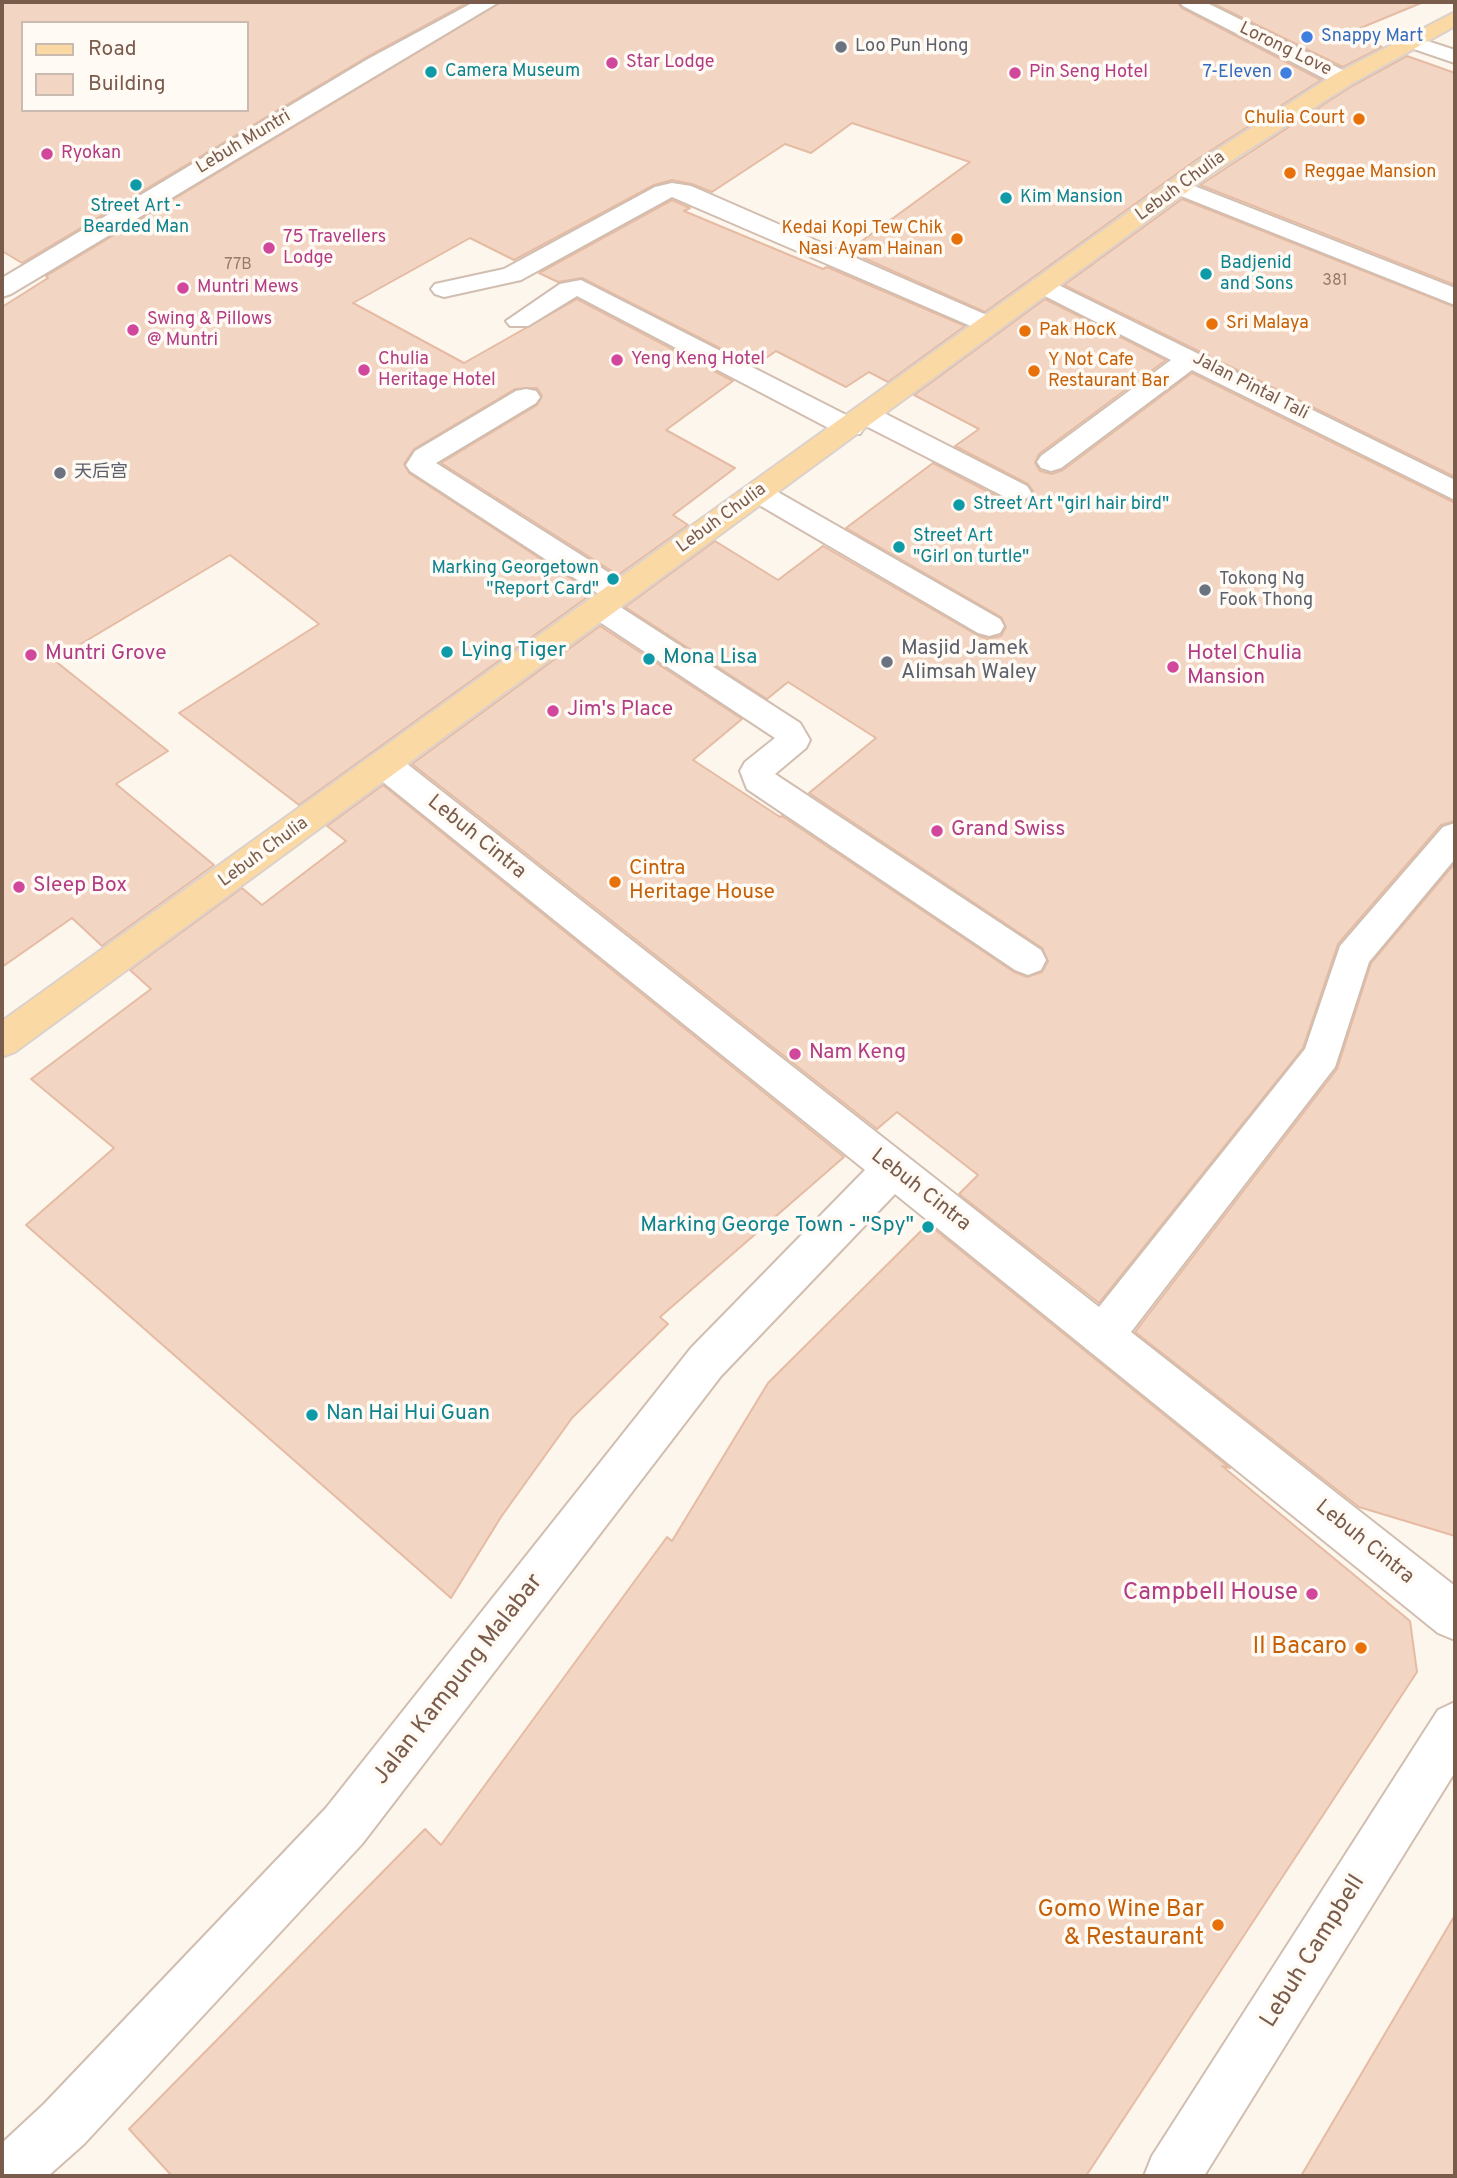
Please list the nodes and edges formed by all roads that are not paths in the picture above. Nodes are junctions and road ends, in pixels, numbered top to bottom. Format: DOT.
graph roads {
  1 [pos="489,2"];
  2 [pos="1190,2"];
  3 [pos="1455,18"];
  4 [pos="1409,41"];
  5 [pos="1455,57"];
  6 [pos="1343,79"];
  7 [pos="1179,187"];
  8 [pos="1044,286"];
  9 [pos="2,289"];
  10 [pos="444,289"];
  11 [pos="1455,297"];
  12 [pos="519,321"];
  13 [pos="989,325"];
  14 [pos="1191,358"];
  15 [pos="526,397"];
  16 [pos="859,422"];
  17 [pos="1052,462"];
  18 [pos="1455,491"];
  19 [pos="1017,492"];
  20 [pos="759,493"];
  21 [pos="609,601"];
  22 [pos="989,626"];
  23 [pos="385,765"];
  24 [pos="1455,836"];
  25 [pos="1028,960"];
  26 [pos="2,1041"];
  27 [pos="893,1169"];
  28 [pos="1102,1336"];
  29 [pos="1455,1616"];
  30 [pos="1455,1727"];
  31 [pos="7,2176"];
  32 [pos="1172,2176"];
  1 -- 9 [label="street, Lebuh Muntri"];
  2 -- 6 [label="street, Lorong Love"];
  3 -- 4 [label="main road, Lebuh Chulia"];
  4 -- 5 [label="street"];
  4 -- 6 [label="main road, Lebuh Chulia"];
  6 -- 7 [label="main road, Lebuh Chulia"];
  7 -- 8 [label="main road, Lebuh Chulia"];
  7 -- 11 [label="street"];
  8 -- 13 [label="main road, Lebuh Chulia"];
  8 -- 14 [label="street, Jalan Pintal Tali"];
  10 -- 13 [label="street"];
  12 -- 16 [label="street"];
  13 -- 16 [label="main road, Lebuh Chulia"];
  14 -- 17 [label="street"];
  14 -- 18 [label="street, Jalan Pintal Tali"];
  15 -- 21 [label="street"];
  16 -- 19 [label="street"];
  16 -- 20 [label="main road, Lebuh Chulia"];
  20 -- 21 [label="main road, Lebuh Chulia"];
  20 -- 22 [label="street"];
  21 -- 23 [label="main road, Lebuh Chulia"];
  21 -- 25 [label="street"];
  23 -- 26 [label="main road, Lebuh Chulia"];
  23 -- 27 [label="street, Lebuh Cintra"];
  24 -- 28 [label="street"];
  27 -- 28 [label="street, Lebuh Cintra"];
  27 -- 31 [label="street, Jalan Kampung Malabar"];
  28 -- 29 [label="street, Lebuh Cintra"];
  30 -- 32 [label="street, Lebuh Campbell"];
}
